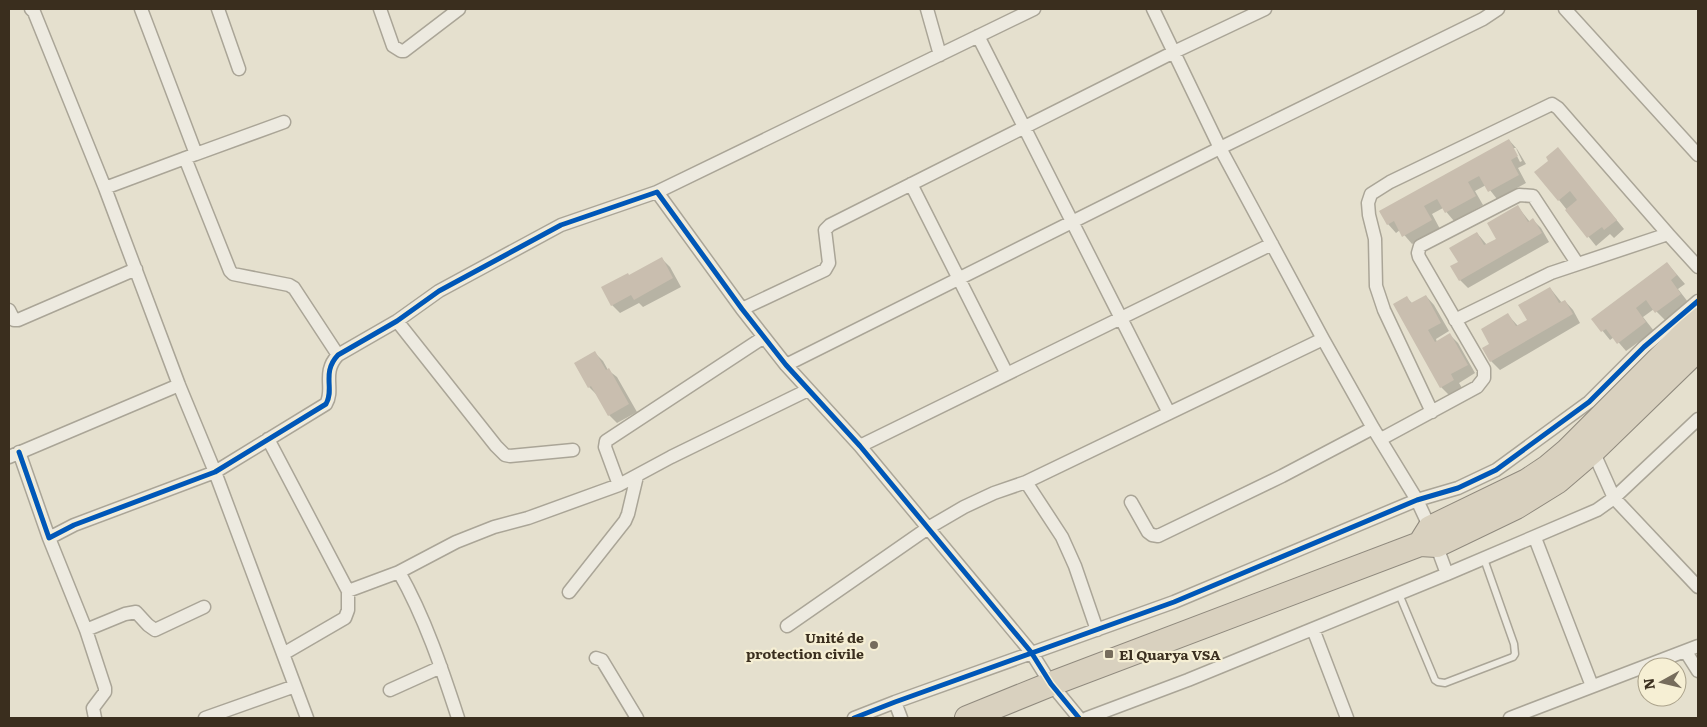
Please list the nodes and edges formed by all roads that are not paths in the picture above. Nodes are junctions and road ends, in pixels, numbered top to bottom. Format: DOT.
graph roads {
  1 [pos="31,9"];
  2 [pos="141,9"];
  3 [pos="218,9"];
  4 [pos="380,9"];
  5 [pos="459,9"];
  6 [pos="927,9"];
  7 [pos="1034,9"];
  8 [pos="1153,9"];
  9 [pos="1265,9"];
  10 [pos="1498,9"];
  11 [pos="1565,9"];
  12 [pos="978,36"];
  13 [pos="1174,52"];
  14 [pos="940,55"];
  15 [pos="239,69"];
  16 [pos="284,122"];
  17 [pos="1025,127"];
  18 [pos="1220,148"];
  19 [pos="1698,155"];
  20 [pos="191,156"];
  21 [pos="911,184"];
  22 [pos="105,188"];
  23 [pos="658,192"];
  24 [pos="1072,222"];
  25 [pos="1668,234"];
  26 [pos="1272,244"];
  27 [pos="1577,263"];
  28 [pos="1698,267"];
  29 [pos="136,269"];
  30 [pos="960,279"];
  31 [pos="1698,301"];
  32 [pos="742,308"];
  33 [pos="9,310"];
  34 [pos="1120,318"];
  35 [pos="1455,320"];
  36 [pos="1698,320"];
  37 [pos="397,321"];
  38 [pos="764,337"];
  39 [pos="1323,339"];
  40 [pos="1698,349"];
  41 [pos="338,355"];
  42 [pos="786,365"];
  43 [pos="1007,374"];
  44 [pos="179,385"];
  45 [pos="808,390"];
  46 [pos="1432,412"];
  47 [pos="1169,413"];
  48 [pos="1698,419"];
  49 [pos="1373,428"];
  50 [pos="268,439"];
  51 [pos="1381,439"];
  52 [pos="860,446"];
  53 [pos="572,450"];
  54 [pos="1593,451"];
  55 [pos="14,454"];
  56 [pos="215,472"];
  57 [pos="637,476"];
  58 [pos="1026,482"];
  59 [pos="619,484"];
  60 [pos="1614,498"];
  61 [pos="1417,500"];
  62 [pos="1131,502"];
  63 [pos="928,528"];
  64 [pos="49,538"];
  65 [pos="1535,538"];
  66 [pos="1429,539"];
  67 [pos="1484,559"];
  68 [pos="399,572"];
  69 [pos="1447,574"];
  70 [pos="1698,587"];
  71 [pos="348,591"];
  72 [pos="569,592"];
  73 [pos="1399,594"];
  74 [pos="204,606"];
  75 [pos="787,626"];
  76 [pos="1313,629"];
  77 [pos="86,630"];
  78 [pos="1097,630"];
  79 [pos="1698,646"];
  80 [pos="1031,652"];
  81 [pos="1686,652"];
  82 [pos="283,654"];
  83 [pos="596,658"];
  84 [pos="441,667"];
  85 [pos="1698,671"];
  86 [pos="1051,684"];
  87 [pos="295,686"];
  88 [pos="1592,686"];
  89 [pos="390,690"];
  90 [pos="895,702"];
  91 [pos="94,718"];
  92 [pos="205,718"];
  93 [pos="307,718"];
  94 [pos="458,718"];
  95 [pos="637,718"];
  96 [pos="854,718"];
  97 [pos="901,718"];
  98 [pos="966,718"];
  99 [pos="1079,718"];
  100 [pos="1087,718"];
  101 [pos="1347,718"];
  102 [pos="1510,718"];
  1 -- 22 [label="street"];
  2 -- 20 [label="street"];
  3 -- 15 [label="street"];
  4 -- 5 [label="street"];
  6 -- 14 [label="street"];
  7 -- 12 [label="street"];
  8 -- 13 [label="street"];
  9 -- 13 [label="street"];
  10 -- 18 [label="street"];
  11 -- 19 [label="street"];
  12 -- 14 [label="street"];
  12 -- 17 [label="street"];
  13 -- 17 [label="street"];
  13 -- 18 [label="street"];
  14 -- 23 [label="street"];
  16 -- 20 [label="street"];
  17 -- 21 [label="street"];
  17 -- 24 [label="street"];
  18 -- 24 [label="street"];
  18 -- 26 [label="street"];
  20 -- 22 [label="street"];
  20 -- 41 [label="street"];
  21 -- 30 [label="street"];
  21 -- 32 [label="street"];
  22 -- 29 [label="street"];
  23 -- 32 [label="street"];
  23 -- 37 [label="street"];
  24 -- 30 [label="street"];
  24 -- 34 [label="street"];
  25 -- 27 [label="street"];
  25 -- 28 [label="street"];
  25 -- 46 [label="street"];
  26 -- 34 [label="street"];
  26 -- 39 [label="street"];
  27 -- 35 [label="street"];
  27 -- 35 [label="street"];
  29 -- 33 [label="street"];
  29 -- 44 [label="street"];
  30 -- 42 [label="street"];
  30 -- 43 [label="street"];
  31 -- 61 [label="street"];
  32 -- 38 [label="street"];
  34 -- 43 [label="street"];
  34 -- 47 [label="street"];
  35 -- 46 [label="street"];
  36 -- 66 [label="highway"];
  37 -- 41 [label="street"];
  37 -- 53 [label="street"];
  38 -- 42 [label="street"];
  38 -- 59 [label="street"];
  39 -- 47 [label="street"];
  39 -- 49 [label="street"];
  40 -- 54 [label="highway"];
  41 -- 50 [label="street"];
  42 -- 45 [label="street"];
  43 -- 52 [label="street"];
  44 -- 55 [label="street"];
  44 -- 56 [label="street"];
  45 -- 52 [label="street"];
  45 -- 57 [label="street"];
  46 -- 51 [label="street"];
  47 -- 58 [label="street"];
  48 -- 60 [label="street"];
  49 -- 51 [label="street"];
  49 -- 62 [label="street"];
  50 -- 56 [label="street"];
  50 -- 71 [label="street"];
  51 -- 61 [label="street"];
  52 -- 63 [label="street"];
  54 -- 60 [label="street"];
  54 -- 66 [label="highway"];
  55 -- 64 [label="street"];
  56 -- 64 [label="street"];
  56 -- 82 [label="street"];
  57 -- 59 [label="street"];
  57 -- 72 [label="street"];
  58 -- 63 [label="street"];
  58 -- 78 [label="street"];
  59 -- 68 [label="street"];
  60 -- 65 [label="street"];
  60 -- 70 [label="street"];
  61 -- 66 [label="street"];
  61 -- 78 [label="street"];
  63 -- 75 [label="street"];
  63 -- 80 [label="street"];
  64 -- 77 [label="street"];
  65 -- 67 [label="street"];
  65 -- 88 [label="street"];
  66 -- 69 [label="street"];
  66 -- 86 [label="highway"];
  67 -- 69 [label="street"];
  67 -- 73 [label="lane"];
  68 -- 71 [label="street"];
  68 -- 84 [label="street"];
  69 -- 73 [label="street"];
  71 -- 82 [label="street"];
  73 -- 76 [label="street"];
  74 -- 77 [label="street"];
  76 -- 100 [label="street"];
  76 -- 101 [label="street"];
  77 -- 91 [label="street"];
  78 -- 80 [label="street"];
  79 -- 81 [label="street"];
  80 -- 86 [label="street"];
  80 -- 90 [label="street"];
  81 -- 85 [label="street"];
  81 -- 88 [label="street"];
  82 -- 87 [label="street"];
  83 -- 95 [label="street"];
  84 -- 89 [label="street"];
  84 -- 94 [label="street"];
  86 -- 98 [label="highway"];
  86 -- 99 [label="street"];
  87 -- 92 [label="street"];
  87 -- 93 [label="street"];
  88 -- 102 [label="street"];
  90 -- 96 [label="street"];
  90 -- 97 [label="street"];
}
